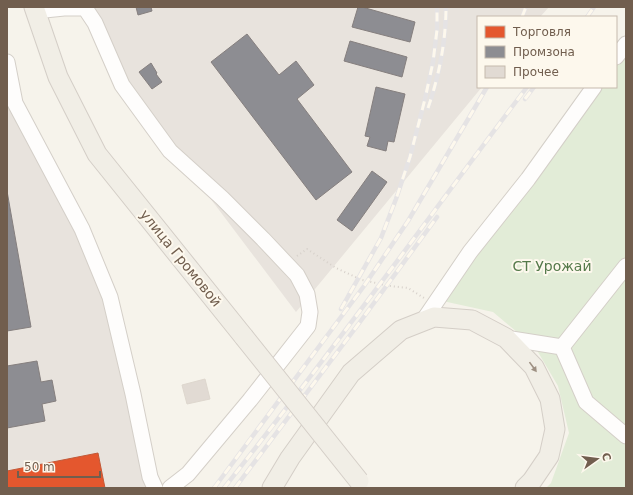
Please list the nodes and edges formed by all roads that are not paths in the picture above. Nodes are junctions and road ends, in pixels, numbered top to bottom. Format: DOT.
graph roads {
  1 [pos="34,9"];
  2 [pos="626,44"];
  3 [pos="617,56"];
  4 [pos="7,62"];
  5 [pos="593,88"];
  6 [pos="626,266"];
  7 [pos="423,321"];
  8 [pos="506,338"];
  9 [pos="562,347"];
  10 [pos="626,436"];
  11 [pos="361,485"];
  12 [pos="155,488"];
  13 [pos="170,488"];
  14 [pos="272,488"];
  15 [pos="525,488"];
  1 -- 11 [label="main road, улица Громовой, bridge"];
  1 -- 13 [label="street"];
  2 -- 3 [label="street"];
  4 -- 12 [label="street"];
  5 -- 7 [label="street"];
  6 -- 9 [label="street"];
  7 -- 8 [label="main road"];
  7 -- 14 [label="main road"];
  8 -- 9 [label="street"];
  8 -- 15 [label="main road, one-way"];
  9 -- 10 [label="street"];
}
